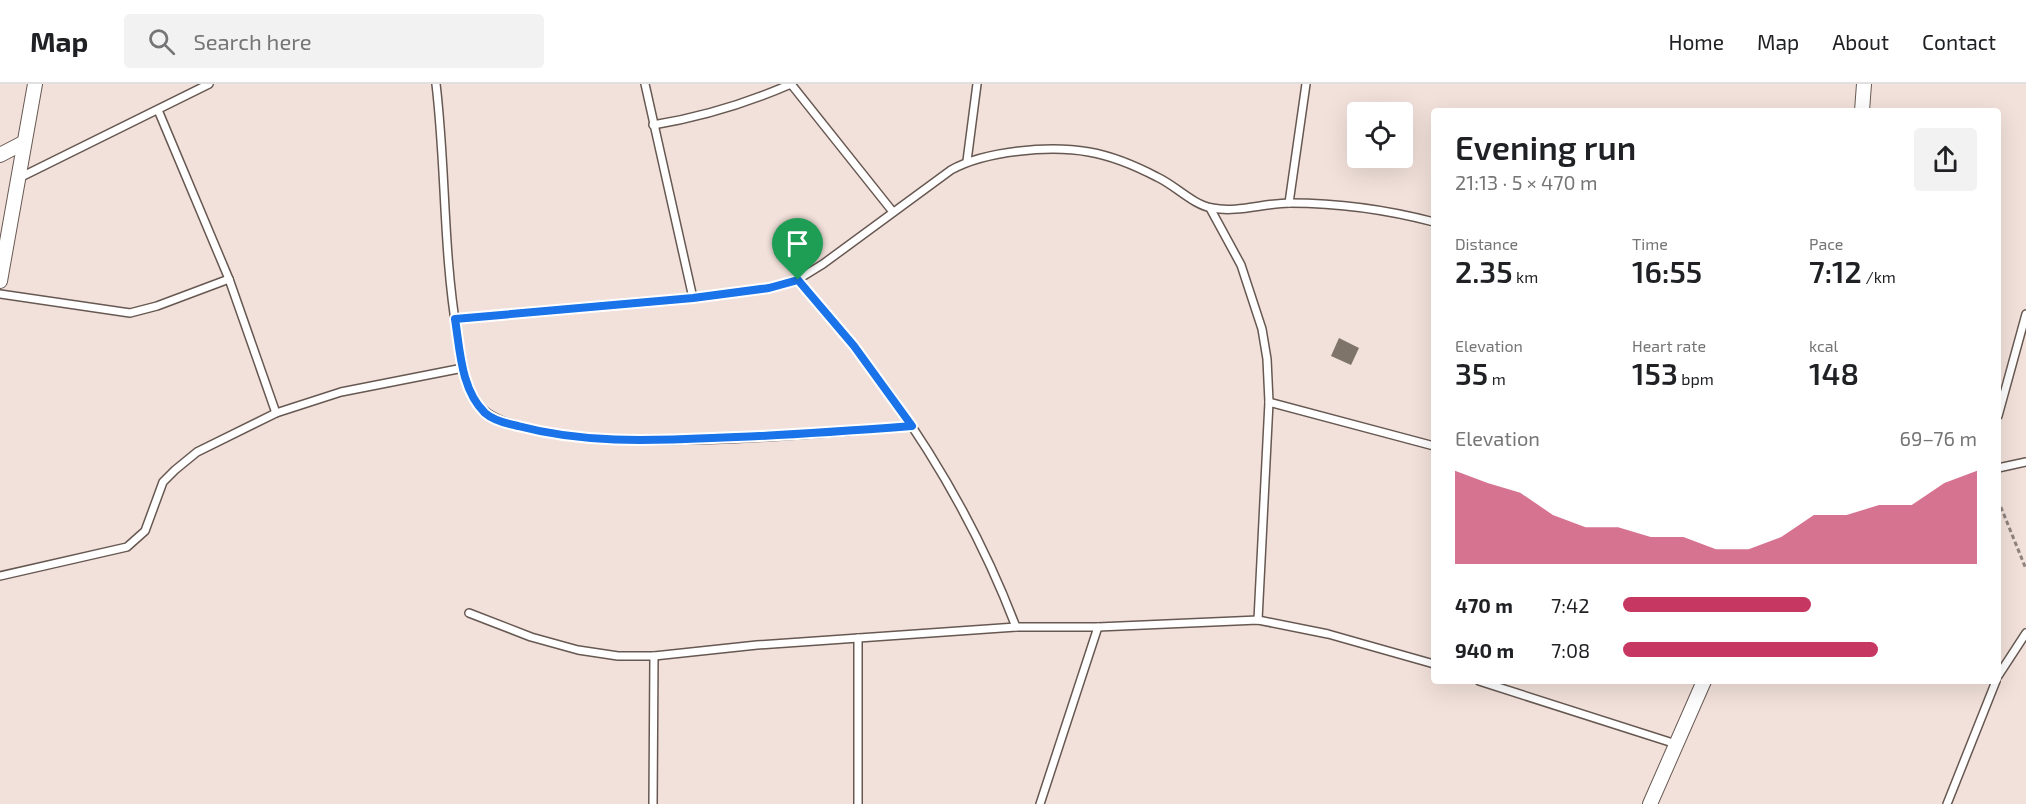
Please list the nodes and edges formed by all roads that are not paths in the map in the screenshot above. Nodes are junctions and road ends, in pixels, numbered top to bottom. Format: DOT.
graph roads {
  1 [pos="35,84"];
  2 [pos="209,84"];
  3 [pos="436,84"];
  4 [pos="645,84"];
  5 [pos="791,84"];
  6 [pos="977,84"];
  7 [pos="1306,84"];
  8 [pos="1864,84"];
  9 [pos="1862,108"];
  10 [pos="158,110"];
  11 [pos="653,125"];
  12 [pos="23,143"];
  13 [pos="0,155"];
  14 [pos="967,161"];
  15 [pos="19,178"];
  16 [pos="1289,203"];
  17 [pos="1210,208"];
  18 [pos="893,212"];
  19 [pos="1431,221"];
  20 [pos="229,279"];
  21 [pos="798,280"];
  22 [pos="0,281"];
  23 [pos="0,294"];
  24 [pos="693,298"];
  25 [pos="2026,314"];
  26 [pos="455,319"];
  27 [pos="463,368"];
  28 [pos="1269,402"];
  29 [pos="2001,405"];
  30 [pos="276,413"];
  31 [pos="912,426"];
  32 [pos="1431,446"];
  33 [pos="2026,462"];
  34 [pos="2001,467"];
  35 [pos="0,576"];
  36 [pos="469,614"];
  37 [pos="1258,620"];
  38 [pos="1016,627"];
  39 [pos="1098,627"];
  40 [pos="2026,633"];
  41 [pos="858,638"];
  42 [pos="654,656"];
  43 [pos="1431,663"];
  44 [pos="2001,671"];
  45 [pos="1488,684"];
  46 [pos="1703,684"];
  47 [pos="1995,684"];
  48 [pos="1676,744"];
  49 [pos="653,804"];
  50 [pos="858,804"];
  51 [pos="1040,804"];
  52 [pos="1650,804"];
  53 [pos="1947,804"];
  1 -- 12 [label="street"];
  2 -- 10 [label="lane"];
  3 -- 26 [label="lane"];
  4 -- 11 [label="lane"];
  5 -- 11 [label="lane"];
  5 -- 18 [label="lane"];
  6 -- 14 [label="lane"];
  7 -- 16 [label="lane"];
  8 -- 9 [label="street"];
  10 -- 15 [label="lane"];
  10 -- 20 [label="lane"];
  11 -- 24 [label="lane"];
  12 -- 13 [label="street"];
  12 -- 15 [label="street"];
  14 -- 17 [label="lane"];
  14 -- 18 [label="lane"];
  15 -- 22 [label="street"];
  16 -- 17 [label="lane"];
  16 -- 19 [label="lane"];
  17 -- 28 [label="lane"];
  18 -- 21 [label="lane"];
  20 -- 23 [label="lane"];
  20 -- 30 [label="lane"];
  21 -- 24 [label="lane"];
  21 -- 31 [label="lane"];
  24 -- 26 [label="lane"];
  25 -- 29 [label="lane"];
  26 -- 27 [label="lane"];
  27 -- 30 [label="lane"];
  27 -- 31 [label="lane"];
  28 -- 32 [label="lane"];
  28 -- 37 [label="lane"];
  30 -- 35 [label="lane"];
  31 -- 38 [label="lane"];
  33 -- 34 [label="lane"];
  36 -- 42 [label="lane"];
  37 -- 39 [label="lane"];
  37 -- 43 [label="lane"];
  38 -- 39 [label="lane"];
  38 -- 41 [label="lane"];
  39 -- 51 [label="lane"];
  40 -- 44 [label="lane"];
  41 -- 42 [label="lane"];
  41 -- 50 [label="lane"];
  42 -- 49 [label="lane"];
  45 -- 48 [label="lane"];
  46 -- 48 [label="street"];
  47 -- 53 [label="lane"];
  48 -- 52 [label="street"];
}
